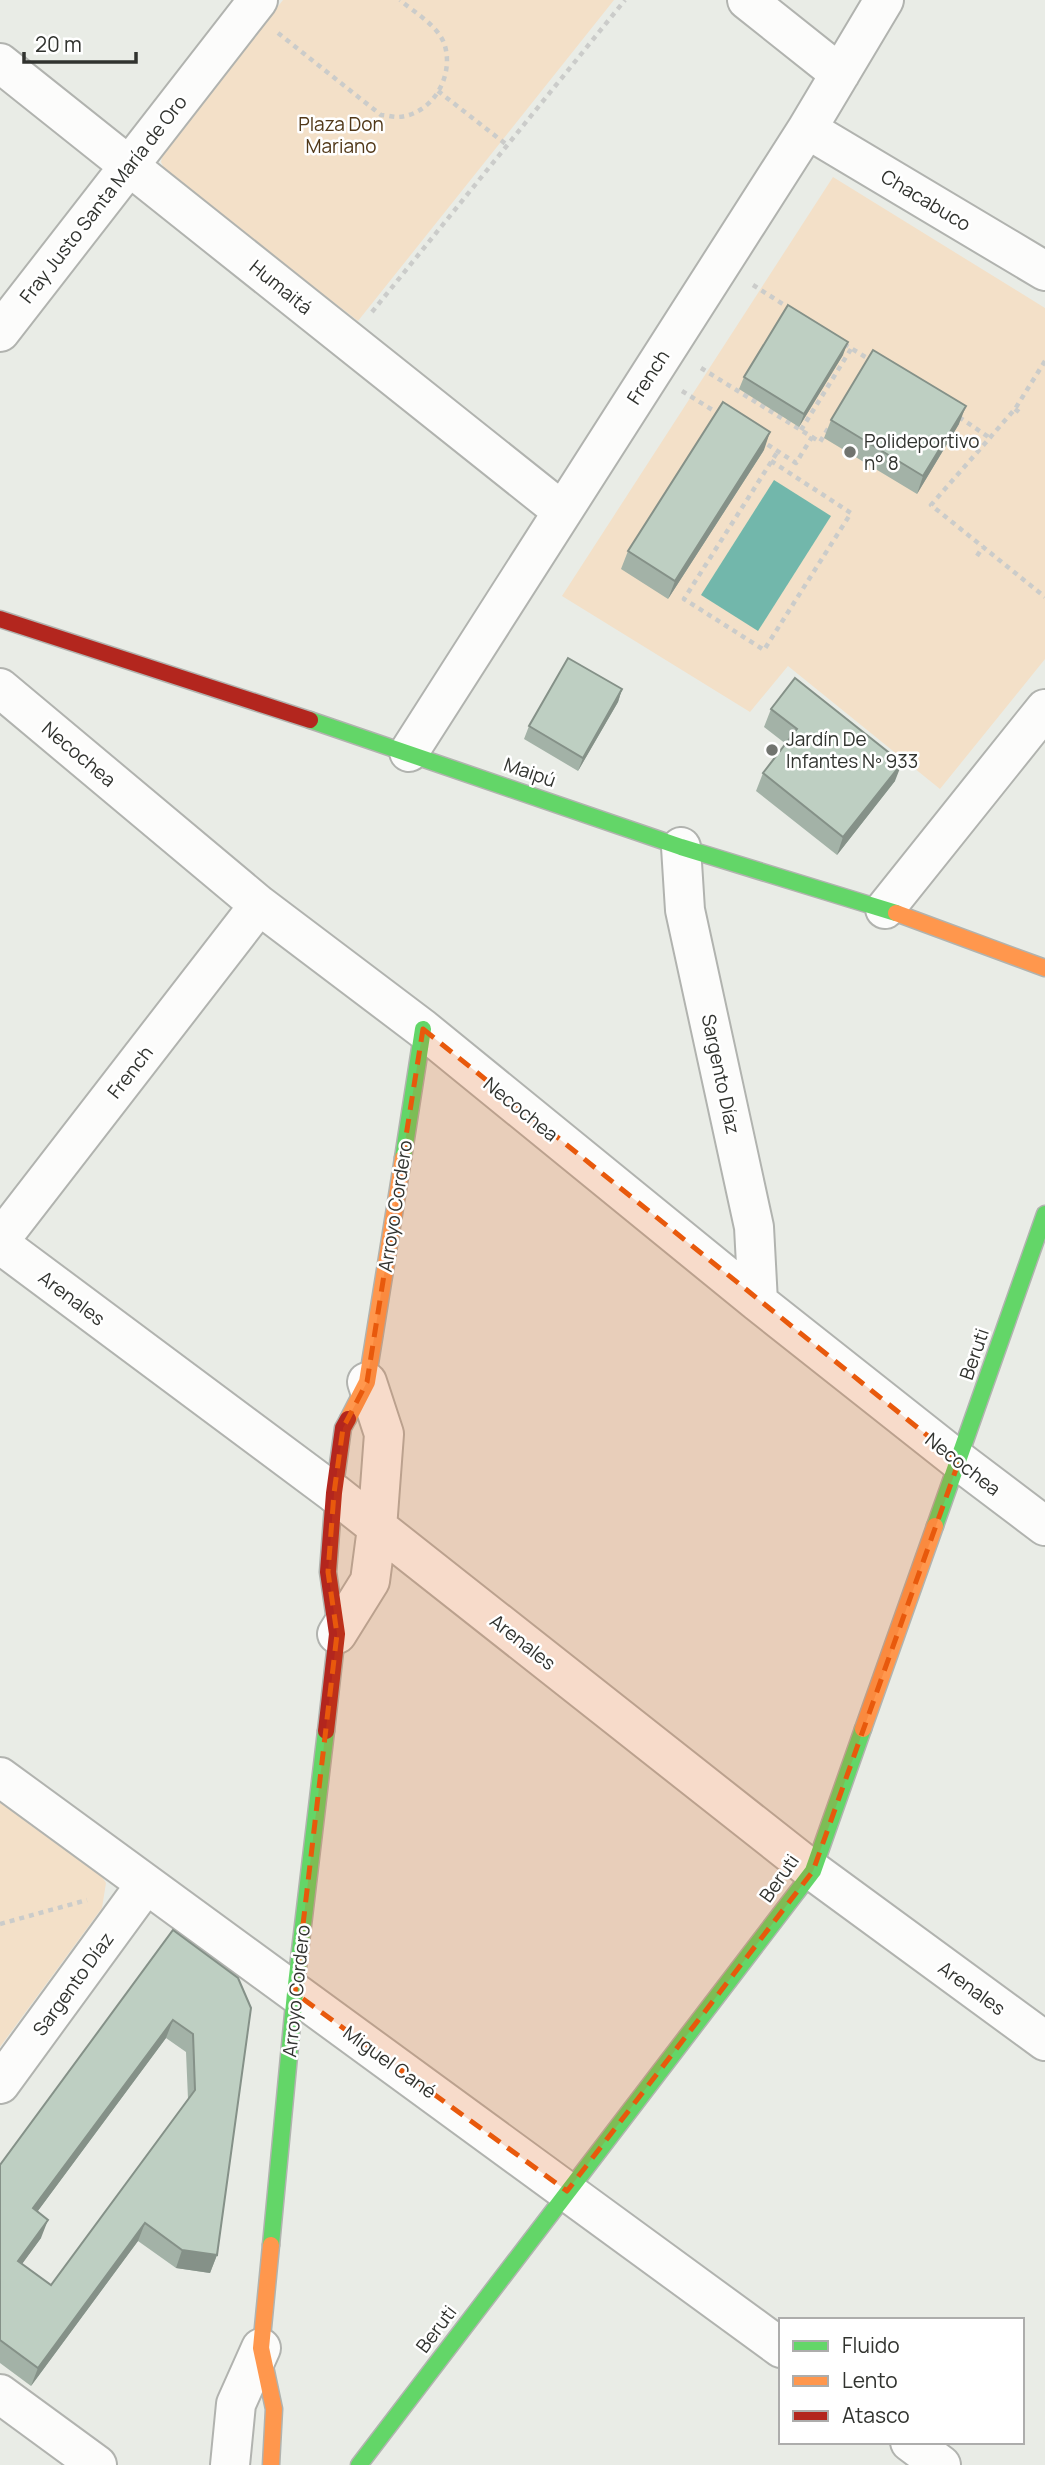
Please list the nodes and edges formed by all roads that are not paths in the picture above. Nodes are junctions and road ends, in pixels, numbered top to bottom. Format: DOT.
graph roads {
  1 [pos="747,0"];
  2 [pos="884,0"];
  3 [pos="254,5"];
  4 [pos="0,63"];
  5 [pos="840,74"];
  6 [pos="807,129"];
  7 [pos="128,165"];
  8 [pos="1045,271"];
  9 [pos="0,332"];
  10 [pos="562,511"];
  11 [pos="0,619"];
  12 [pos="0,688"];
  13 [pos="1045,709"];
  14 [pos="409,752"];
  15 [pos="681,847"];
  16 [pos="259,905"];
  17 [pos="885,909"];
  18 [pos="1045,968"];
  19 [pos="423,1029"];
  20 [pos="1045,1214"];
  21 [pos="0,1242"];
  22 [pos="758,1302"];
  23 [pos="366,1382"];
  24 [pos="958,1461"];
  25 [pos="334,1493"];
  26 [pos="1045,1526"];
  27 [pos="377,1528"];
  28 [pos="337,1633"];
  29 [pos="0,1777"];
  30 [pos="813,1871"];
  31 [pos="146,1884"];
  32 [pos="295,1993"];
  33 [pos="1045,2042"];
  34 [pos="0,2084"];
  35 [pos="567,2192"];
  36 [pos="779,2347"];
  37 [pos="261,2348"];
  38 [pos="0,2394"];
  39 [pos="912,2444"];
  40 [pos="97,2465"];
  41 [pos="230,2465"];
  42 [pos="271,2465"];
  43 [pos="359,2465"];
  44 [pos="941,2465"];
  1 -- 5 [label="street"];
  2 -- 5 [label="street, French"];
  3 -- 7 [label="street, Fray Justo Santa María de Oro"];
  4 -- 7 [label="street, Humaitá"];
  5 -- 6 [label="street, French"];
  6 -- 8 [label="street, Chacabuco"];
  6 -- 10 [label="street, French"];
  7 -- 9 [label="street, Fray Justo Santa María de Oro"];
  7 -- 10 [label="street, Humaitá"];
  10 -- 14 [label="street, French"];
  11 -- 14 [label="street, Maipú"];
  12 -- 16 [label="street, Necochea"];
  13 -- 17 [label="street"];
  14 -- 15 [label="street, Maipú"];
  15 -- 17 [label="street, Maipú"];
  15 -- 22 [label="street, Sargento Díaz"];
  16 -- 19 [label="street, Necochea"];
  16 -- 21 [label="street, French"];
  17 -- 18 [label="street, Maipú"];
  19 -- 22 [label="street, Necochea"];
  19 -- 23 [label="street, Arroyo Cordero"];
  20 -- 24 [label="street, Beruti"];
  21 -- 25 [label="street, Arenales"];
  22 -- 24 [label="street, Necochea"];
  23 -- 25 [label="street, Arroyo Cordero"];
  23 -- 27 [label="street, Arroyo Cordero"];
  24 -- 26 [label="street, Necochea"];
  24 -- 30 [label="street, Beruti"];
  25 -- 27 [label="street, Arenales"];
  25 -- 28 [label="street, Arroyo Cordero"];
  27 -- 28 [label="street, Arroyo Cordero"];
  27 -- 30 [label="street, Arenales"];
  28 -- 32 [label="street, Arroyo Cordero"];
  29 -- 31 [label="street, Miguel Cané"];
  30 -- 33 [label="street, Arenales"];
  30 -- 35 [label="street, Beruti"];
  31 -- 32 [label="street, Miguel Cané"];
  31 -- 34 [label="street, Sargento Díaz"];
  32 -- 35 [label="street, Miguel Cané"];
  32 -- 37 [label="street, Arroyo Cordero"];
  35 -- 36 [label="street, Miguel Cané"];
  35 -- 43 [label="street, Beruti"];
  37 -- 41 [label="street, Arroyo Cordero"];
  37 -- 42 [label="street, Arroyo Cordero"];
  38 -- 40 [label="street"];
  39 -- 44 [label="street"];
}
